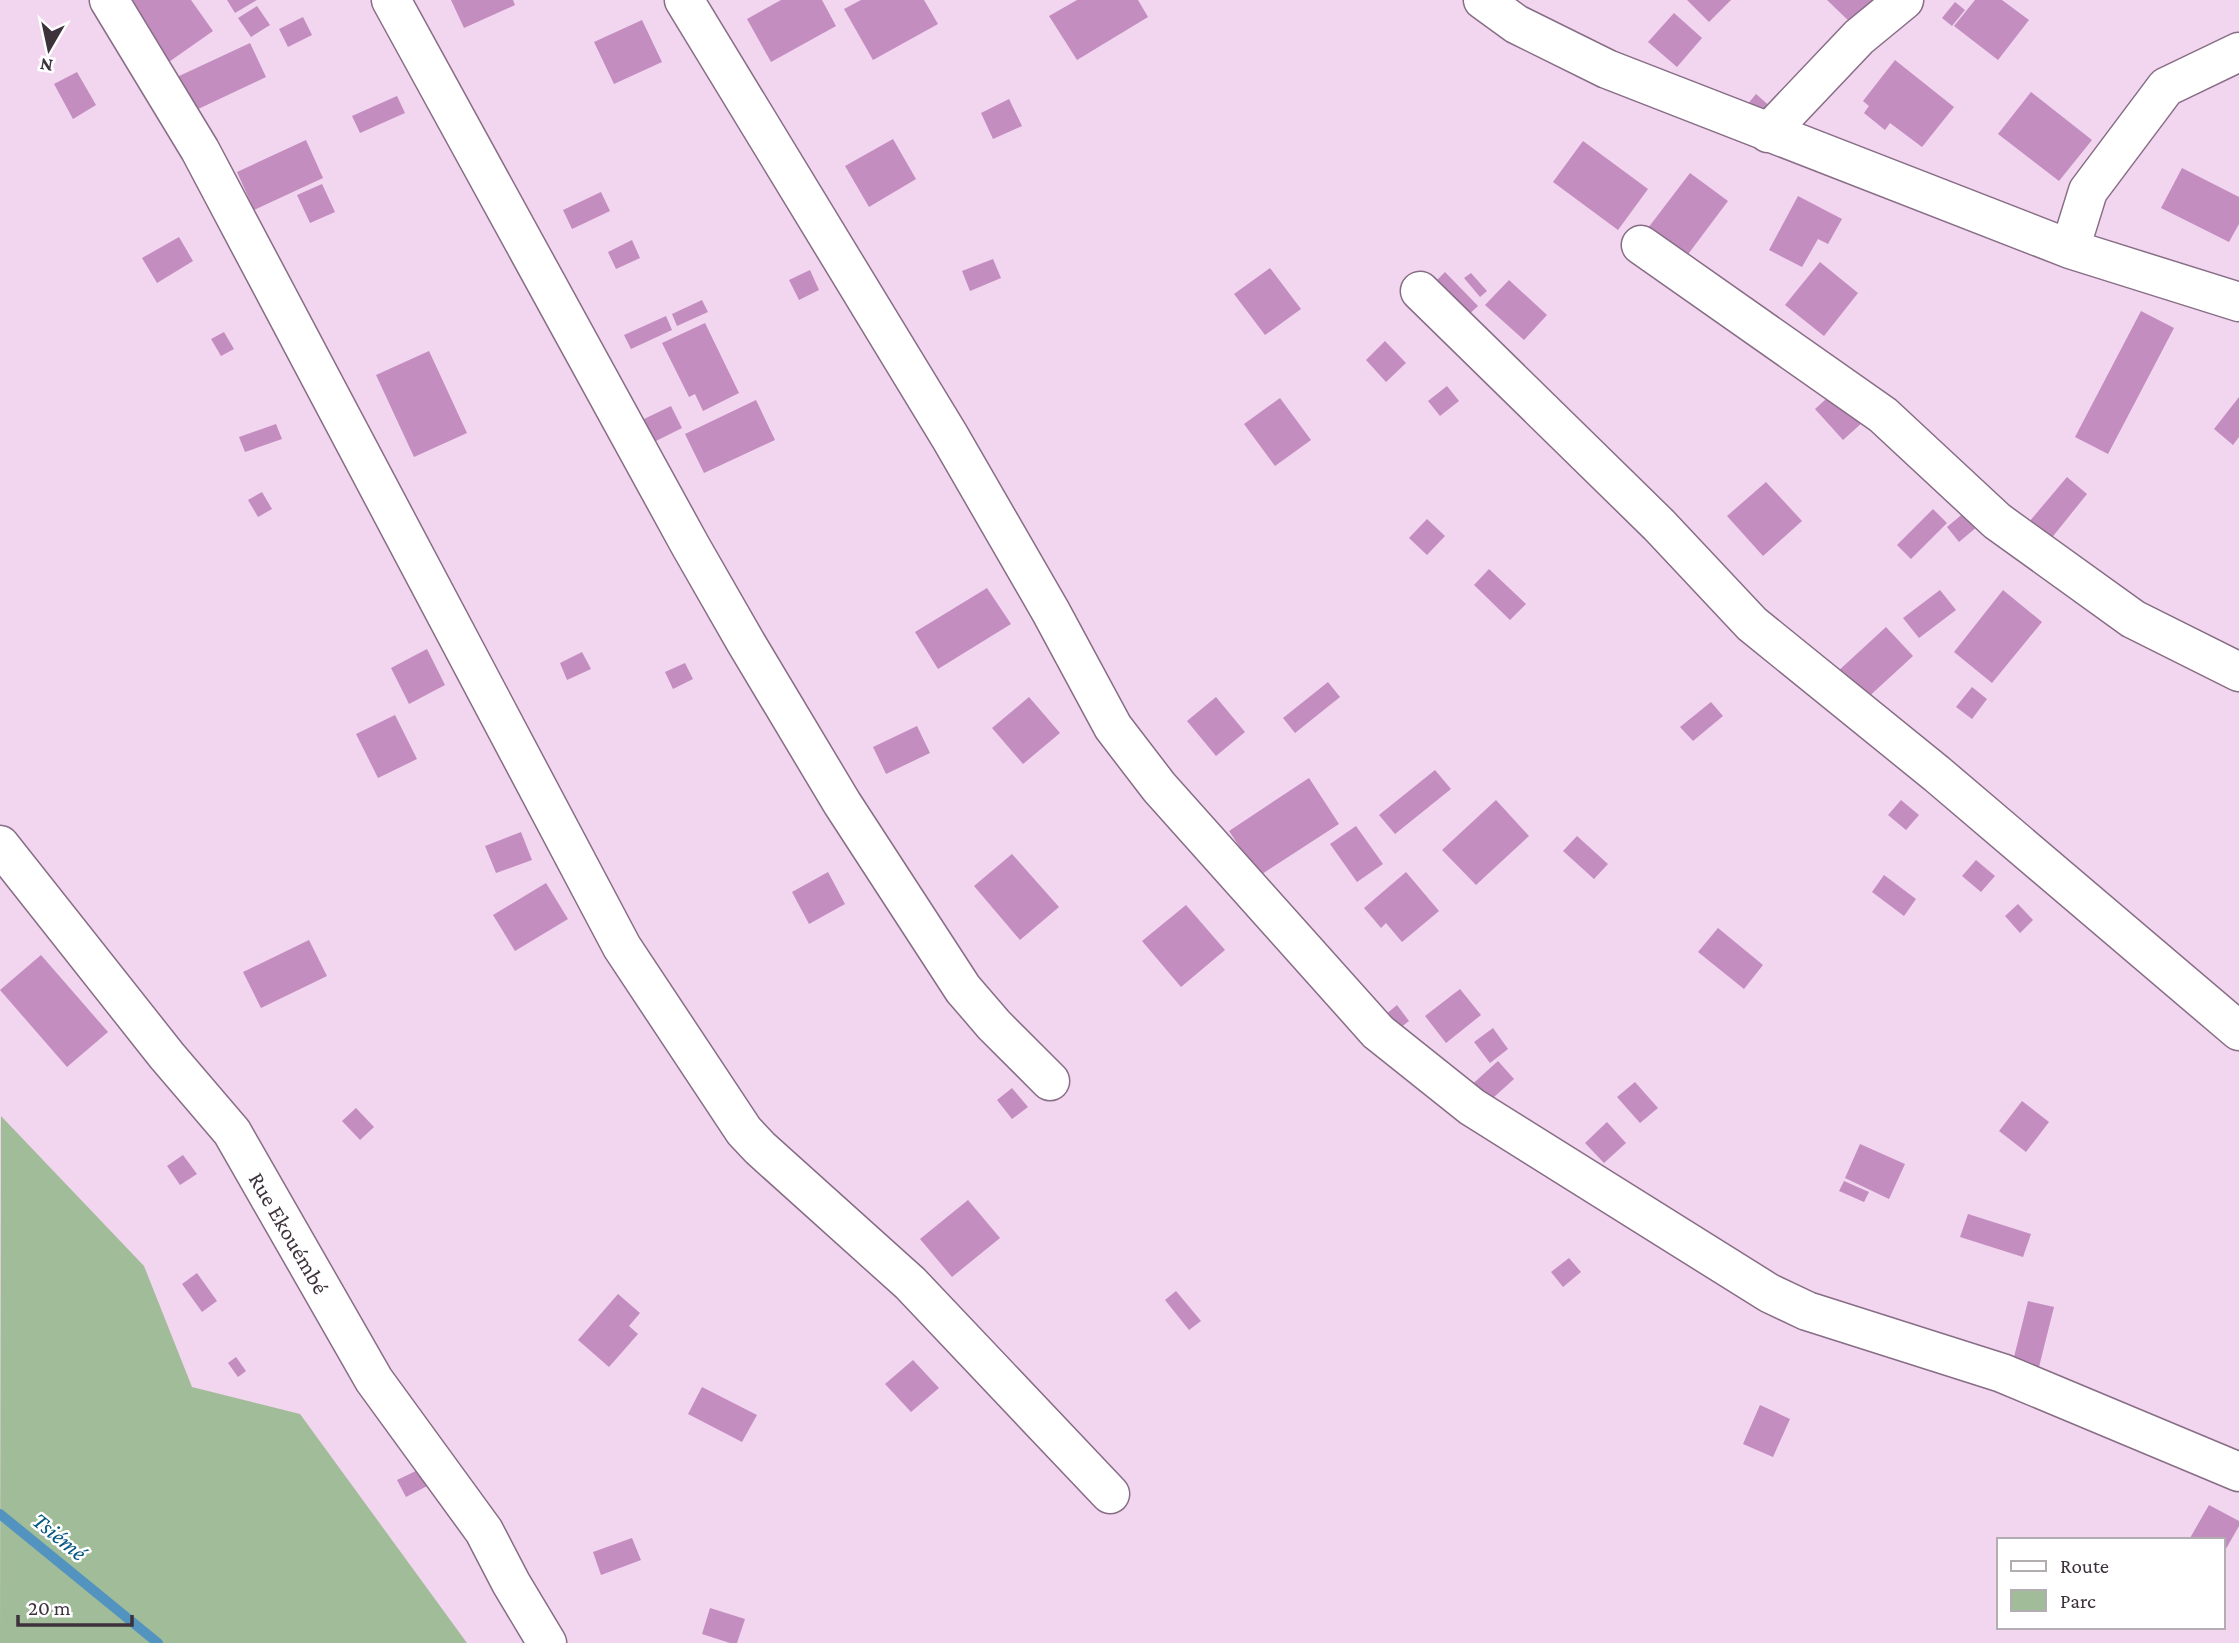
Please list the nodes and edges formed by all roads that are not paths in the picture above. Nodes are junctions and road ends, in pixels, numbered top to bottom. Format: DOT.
graph roads {
  1 [pos="109,0"];
  2 [pos="391,0"];
  3 [pos="684,0"];
  4 [pos="1483,0"];
  5 [pos="1904,0"];
  6 [pos="1528,12"];
  7 [pos="2239,52"];
  8 [pos="1768,133"];
  9 [pos="1641,245"];
  10 [pos="2070,249"];
  11 [pos="1420,291"];
  12 [pos="2239,302"];
  13 [pos="2239,672"];
  14 [pos="0,845"];
  15 [pos="2239,1031"];
  16 [pos="1050,1081"];
  17 [pos="2239,1472"];
  18 [pos="1110,1494"];
  19 [pos="547,1643"];
  1 -- 18 [label="street"];
  2 -- 16 [label="street"];
  3 -- 17 [label="street"];
  4 -- 6 [label="street"];
  5 -- 8 [label="street"];
  6 -- 8 [label="street"];
  7 -- 10 [label="street"];
  8 -- 10 [label="street"];
  9 -- 13 [label="street"];
  10 -- 12 [label="street"];
  11 -- 15 [label="street"];
  14 -- 19 [label="street, Rue Ekouémbé"];
}
